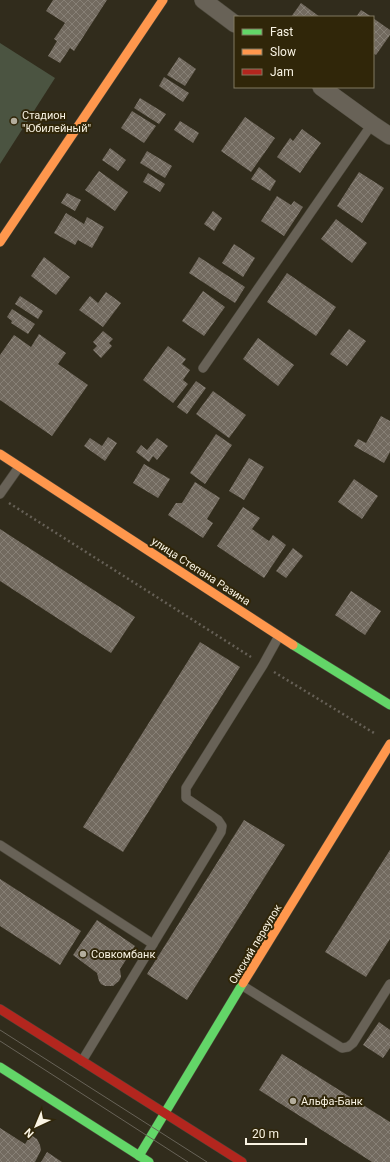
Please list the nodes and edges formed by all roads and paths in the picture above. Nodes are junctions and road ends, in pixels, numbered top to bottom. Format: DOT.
graph roads {
  1 [pos="163,0"];
  2 [pos="203,0"];
  3 [pos="234,23"];
  4 [pos="322,88"];
  5 [pos="372,124"];
  6 [pos="390,136"];
  7 [pos="0,242"];
  8 [pos="203,368"];
  9 [pos="0,454"];
  10 [pos="19,467"];
  11 [pos="0,494"];
  12 [pos="7,501"];
  13 [pos="279,636"];
  14 [pos="263,665"];
  15 [pos="390,705"];
  16 [pos="377,734"];
  17 [pos="390,744"];
  18 [pos="0,845"];
  19 [pos="153,944"];
  20 [pos="390,984"];
  21 [pos="243,986"];
  22 [pos="0,1009"];
  23 [pos="82,1061"];
  24 [pos="0,1067"];
  25 [pos="164,1113"];
  26 [pos="139,1156"];
  27 [pos="149,1162"];
  28 [pos="242,1162"];
  1 -- 7 [label="street"];
  2 -- 3 [label="street"];
  4 -- 5 [label="street"];
  5 -- 6 [label="street"];
  5 -- 8 [label="lane"];
  9 -- 10 [label="street, улица Степана Разина"];
  10 -- 11 [label="lane"];
  10 -- 13 [label="street, улица Степана Разина"];
  12 -- 14 [label="path"];
  13 -- 14 [label="lane"];
  13 -- 15 [label="street, улица Степана Разина"];
  14 -- 16 [label="path"];
  14 -- 19 [label="lane"];
  17 -- 21 [label="street, Омский переулок"];
  18 -- 19 [label="lane"];
  19 -- 23 [label="lane"];
  20 -- 21 [label="lane"];
  21 -- 25 [label="street, Омский переулок"];
  22 -- 23 [label="street"];
  23 -- 25 [label="street"];
  24 -- 26 [label="street"];
  25 -- 26 [label="street, Омский переулок"];
  25 -- 28 [label="street"];
  26 -- 27 [label="street"];
}
